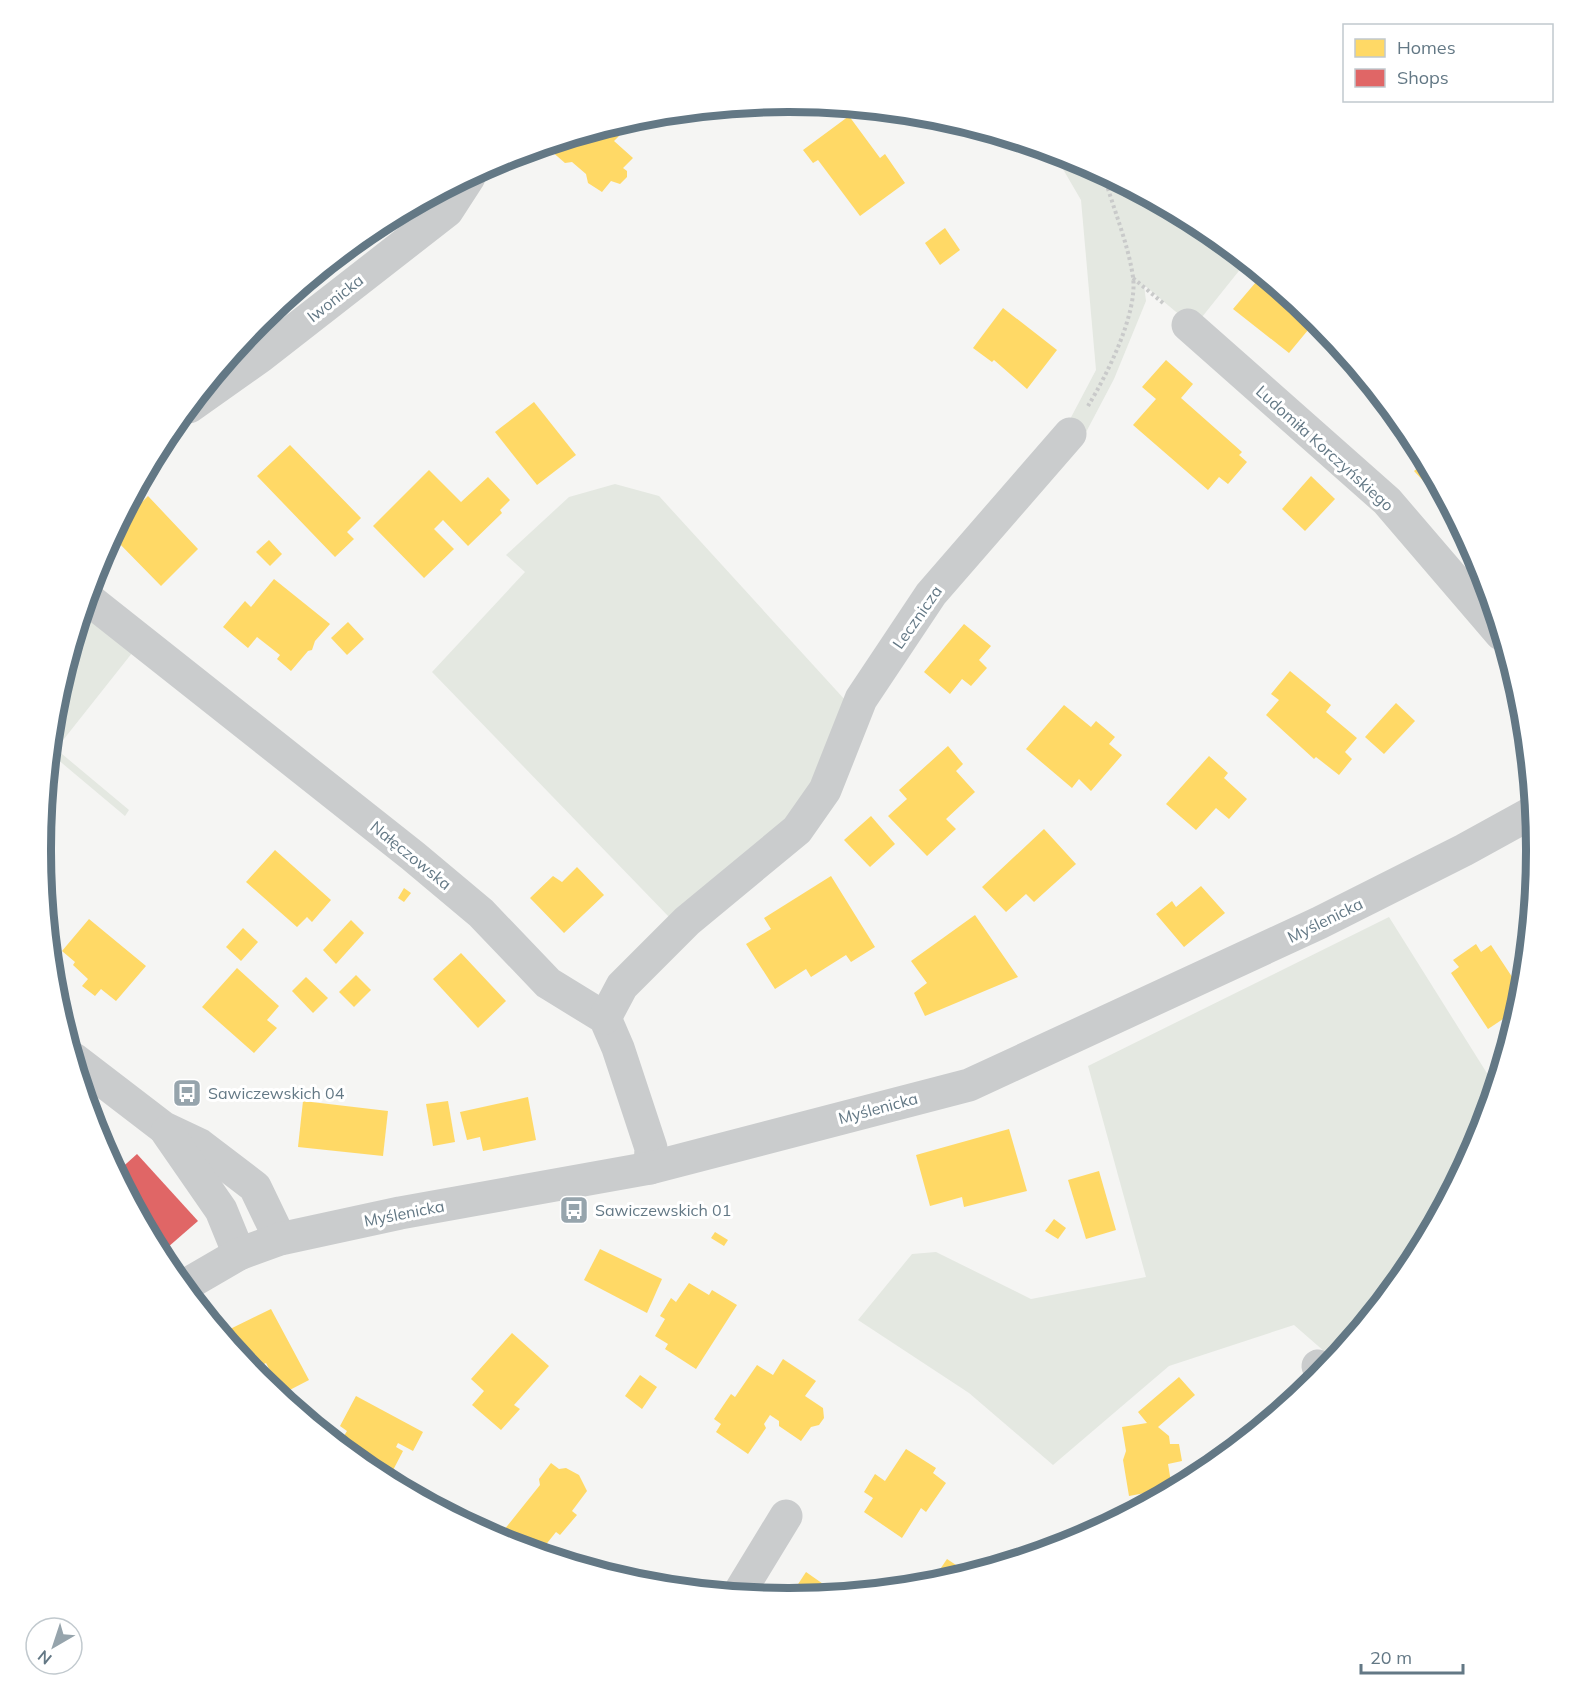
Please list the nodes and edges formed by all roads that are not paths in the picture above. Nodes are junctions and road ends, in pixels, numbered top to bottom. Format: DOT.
graph roads {
  1 [pos="461,189"];
  2 [pos="1188,325"];
  3 [pos="211,391"];
  4 [pos="1070,435"];
  5 [pos="94,603"];
  6 [pos="1489,620"];
  7 [pos="1525,817"];
  8 [pos="605,1018"];
  9 [pos="84,1066"];
  10 [pos="165,1128"];
  11 [pos="650,1168"];
  12 [pos="280,1239"];
  13 [pos="239,1254"];
  14 [pos="191,1282"];
  15 [pos="786,1516"];
  16 [pos="743,1586"];
  1 -- 3 [label="street, Iwonicka"];
  2 -- 6 [label="street, Ludomiła Korczyńskiego"];
  4 -- 8 [label="street, Lecznicza"];
  5 -- 8 [label="street, Nałęczowska"];
  7 -- 11 [label="street, Myślenicka"];
  8 -- 11 [label="street"];
  9 -- 10 [label="street"];
  10 -- 12 [label="street"];
  10 -- 13 [label="street"];
  11 -- 12 [label="street, Myślenicka"];
  12 -- 13 [label="street, Myślenicka"];
  13 -- 14 [label="street, Myślenicka"];
  15 -- 16 [label="street"];
}
